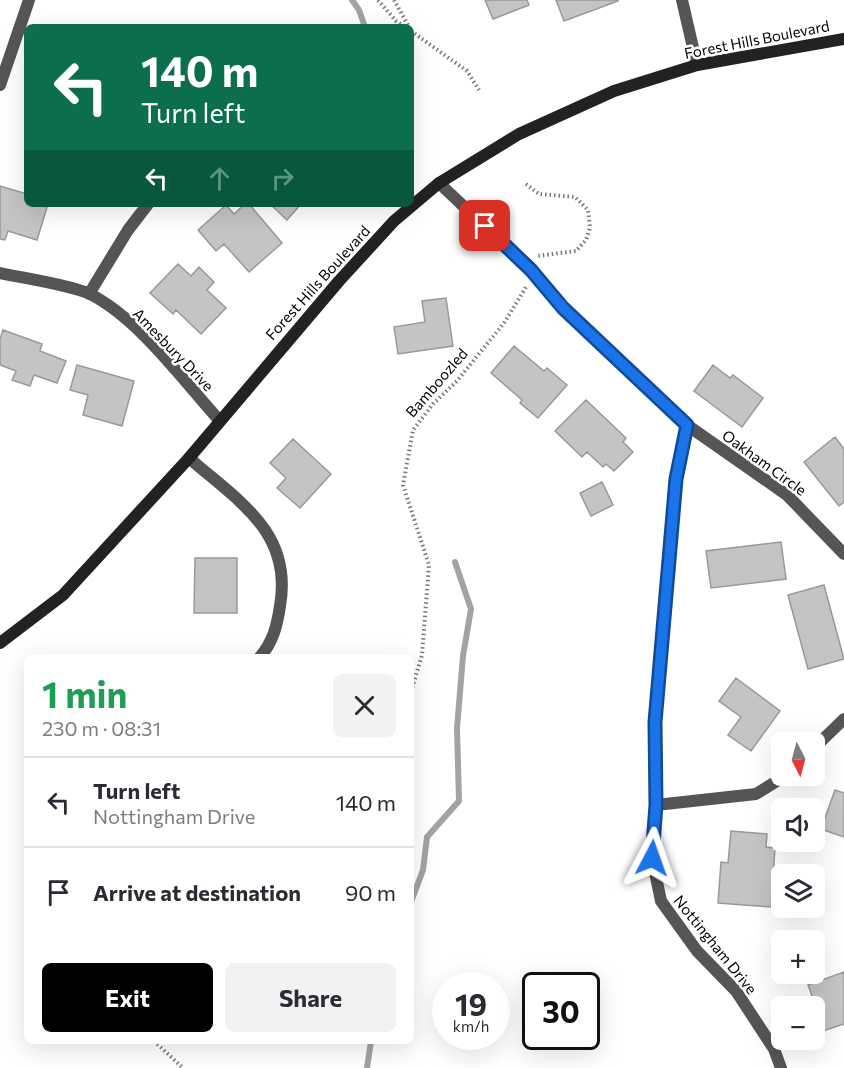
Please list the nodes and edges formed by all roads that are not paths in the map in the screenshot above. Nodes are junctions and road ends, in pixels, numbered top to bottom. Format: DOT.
graph roads {
  1 [pos="30,0"];
  2 [pos="682,0"];
  3 [pos="844,39"];
  4 [pos="697,65"];
  5 [pos="0,85"];
  6 [pos="439,183"];
  7 [pos="414,204"];
  8 [pos="146,207"];
  9 [pos="411,207"];
  10 [pos="0,273"];
  11 [pos="89,294"];
  12 [pos="219,420"];
  13 [pos="687,425"];
  14 [pos="189,458"];
  15 [pos="844,554"];
  16 [pos="0,643"];
  17 [pos="263,654"];
  18 [pos="844,719"];
  19 [pos="825,737"];
  20 [pos="771,785"];
  21 [pos="656,805"];
  22 [pos="781,1068"];
  1 -- 5 [label="street"];
  2 -- 4 [label="street"];
  3 -- 4 [label="main road, Forest Hills Boulevard"];
  4 -- 6 [label="main road, Forest Hills Boulevard"];
  6 -- 7 [label="main road, Forest Hills Boulevard"];
  6 -- 13 [label="street"];
  8 -- 11 [label="street"];
  9 -- 12 [label="main road, Forest Hills Boulevard"];
  10 -- 11 [label="street, Amesbury Drive"];
  11 -- 12 [label="street, Amesbury Drive"];
  12 -- 14 [label="main road, Forest Hills Boulevard"];
  13 -- 15 [label="street, Oakham Circle"];
  13 -- 21 [label="street, Nottingham Drive"];
  14 -- 16 [label="main road, Forest Hills Boulevard"];
  14 -- 17 [label="street"];
  18 -- 19 [label="street"];
  20 -- 21 [label="street"];
  21 -- 22 [label="street, Nottingham Drive"];
}
